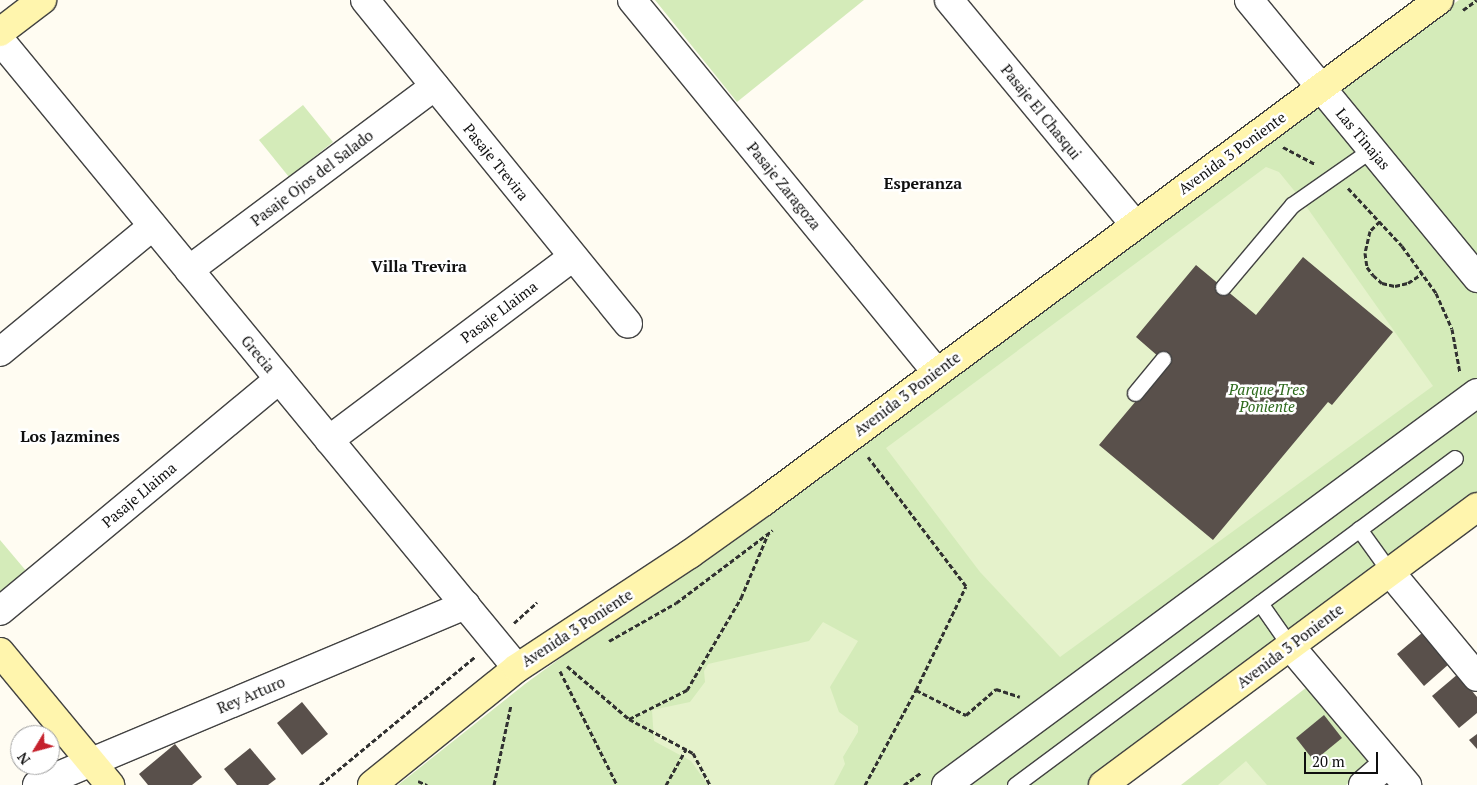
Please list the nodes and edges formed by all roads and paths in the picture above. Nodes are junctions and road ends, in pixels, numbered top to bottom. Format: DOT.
graph roads {
  1 [pos="42,0"];
  2 [pos="365,0"];
  3 [pos="632,0"];
  4 [pos="949,0"];
  5 [pos="1248,0"];
  6 [pos="1477,0"];
  7 [pos="1451,6"];
  8 [pos="0,32"];
  9 [pos="0,40"];
  10 [pos="435,86"];
  11 [pos="1320,88"];
  12 [pos="1280,146"];
  13 [pos="1372,149"];
  14 [pos="1333,177"];
  15 [pos="1380,221"];
  16 [pos="1134,224"];
  17 [pos="152,226"];
  18 [pos="573,257"];
  19 [pos="189,270"];
  20 [pos="1423,273"];
  21 [pos="1477,278"];
  22 [pos="1223,287"];
  23 [pos="628,324"];
  24 [pos="0,352"];
  25 [pos="1163,360"];
  26 [pos="936,372"];
  27 [pos="279,379"];
  28 [pos="1135,393"];
  29 [pos="1469,398"];
  30 [pos="329,440"];
  31 [pos="868,457"];
  32 [pos="1455,458"];
  33 [pos="1477,507"];
  34 [pos="1359,529"];
  35 [pos="768,534"];
  36 [pos="1390,572"];
  37 [pos="537,602"];
  38 [pos="1260,603"];
  39 [pos="466,605"];
  40 [pos="0,611"];
  41 [pos="495,640"];
  42 [pos="1290,646"];
  43 [pos="0,652"];
  44 [pos="566,665"];
  45 [pos="517,668"];
  46 [pos="560,671"];
  47 [pos="1477,677"];
  48 [pos="916,690"];
  49 [pos="1023,698"];
  50 [pos="512,707"];
  51 [pos="629,719"];
  52 [pos="686,749"];
  53 [pos="91,762"];
  54 [pos="1388,763"];
  55 [pos="417,780"];
  56 [pos="1021,783"];
  57 [pos="37,785"];
  58 [pos="110,785"];
  59 [pos="320,785"];
  60 [pos="372,785"];
  61 [pos="427,785"];
  62 [pos="494,785"];
  63 [pos="618,785"];
  64 [pos="666,785"];
  65 [pos="710,785"];
  66 [pos="864,785"];
  67 [pos="946,785"];
  68 [pos="1103,785"];
  69 [pos="1362,785"];
  70 [pos="1407,785"];
  1 -- 8 [label="main road"];
  2 -- 10 [label="street, Pasaje Trevira"];
  3 -- 26 [label="street, Pasaje Zaragoza"];
  4 -- 16 [label="street, Pasaje El Chasqui"];
  5 -- 11 [label="street, Las Tinajas"];
  6 -- 7 [label="path"];
  7 -- 11 [label="main road, Avenida 3 Poniente"];
  9 -- 17 [label="street, Grecia"];
  10 -- 18 [label="street, Pasaje Trevira"];
  10 -- 19 [label="street, Pasaje Ojos del Salado"];
  11 -- 13 [label="street, Las Tinajas"];
  11 -- 16 [label="main road, Avenida 3 Poniente"];
  12 -- 14 [label="path"];
  13 -- 14 [label="lane"];
  13 -- 21 [label="street, Las Tinajas"];
  14 -- 15 [label="path"];
  14 -- 22 [label="lane"];
  15 -- 20 [label="path"];
  15 -- 20 [label="path"];
  16 -- 26 [label="main road, Avenida 3 Poniente"];
  17 -- 19 [label="street, Grecia"];
  17 -- 24 [label="street"];
  18 -- 23 [label="street, Pasaje Trevira"];
  18 -- 30 [label="street, Pasaje Llaima"];
  19 -- 27 [label="street, Grecia"];
  20 -- 29 [label="path"];
  25 -- 28 [label="lane"];
  26 -- 45 [label="main road, Avenida 3 Poniente"];
  27 -- 30 [label="street, Grecia"];
  27 -- 40 [label="street, Pasaje Llaima"];
  29 -- 67 [label="street"];
  30 -- 39 [label="street, Grecia"];
  31 -- 48 [label="path"];
  32 -- 34 [label="lane"];
  33 -- 36 [label="main road, Avenida 3 Poniente"];
  34 -- 36 [label="lane"];
  34 -- 38 [label="lane"];
  35 -- 51 [label="path"];
  36 -- 42 [label="main road, Avenida 3 Poniente"];
  36 -- 47 [label="street"];
  37 -- 41 [label="path"];
  38 -- 42 [label="lane"];
  38 -- 56 [label="lane"];
  39 -- 41 [label="street, Grecia"];
  39 -- 53 [label="street, Rey Arturo"];
  41 -- 45 [label="street, Grecia"];
  41 -- 59 [label="path"];
  42 -- 54 [label="street"];
  42 -- 68 [label="main road, Avenida 3 Poniente"];
  43 -- 53 [label="main road"];
  44 -- 51 [label="path"];
  45 -- 60 [label="main road, Avenida 3 Poniente"];
  46 -- 63 [label="path"];
  48 -- 49 [label="path"];
  48 -- 66 [label="path"];
  50 -- 62 [label="path"];
  51 -- 52 [label="path"];
  52 -- 64 [label="path"];
  52 -- 65 [label="path"];
  53 -- 57 [label="street, Rey Arturo"];
  53 -- 58 [label="main road"];
  54 -- 69 [label="street"];
  54 -- 70 [label="street"];
  55 -- 61 [label="path"];
}
